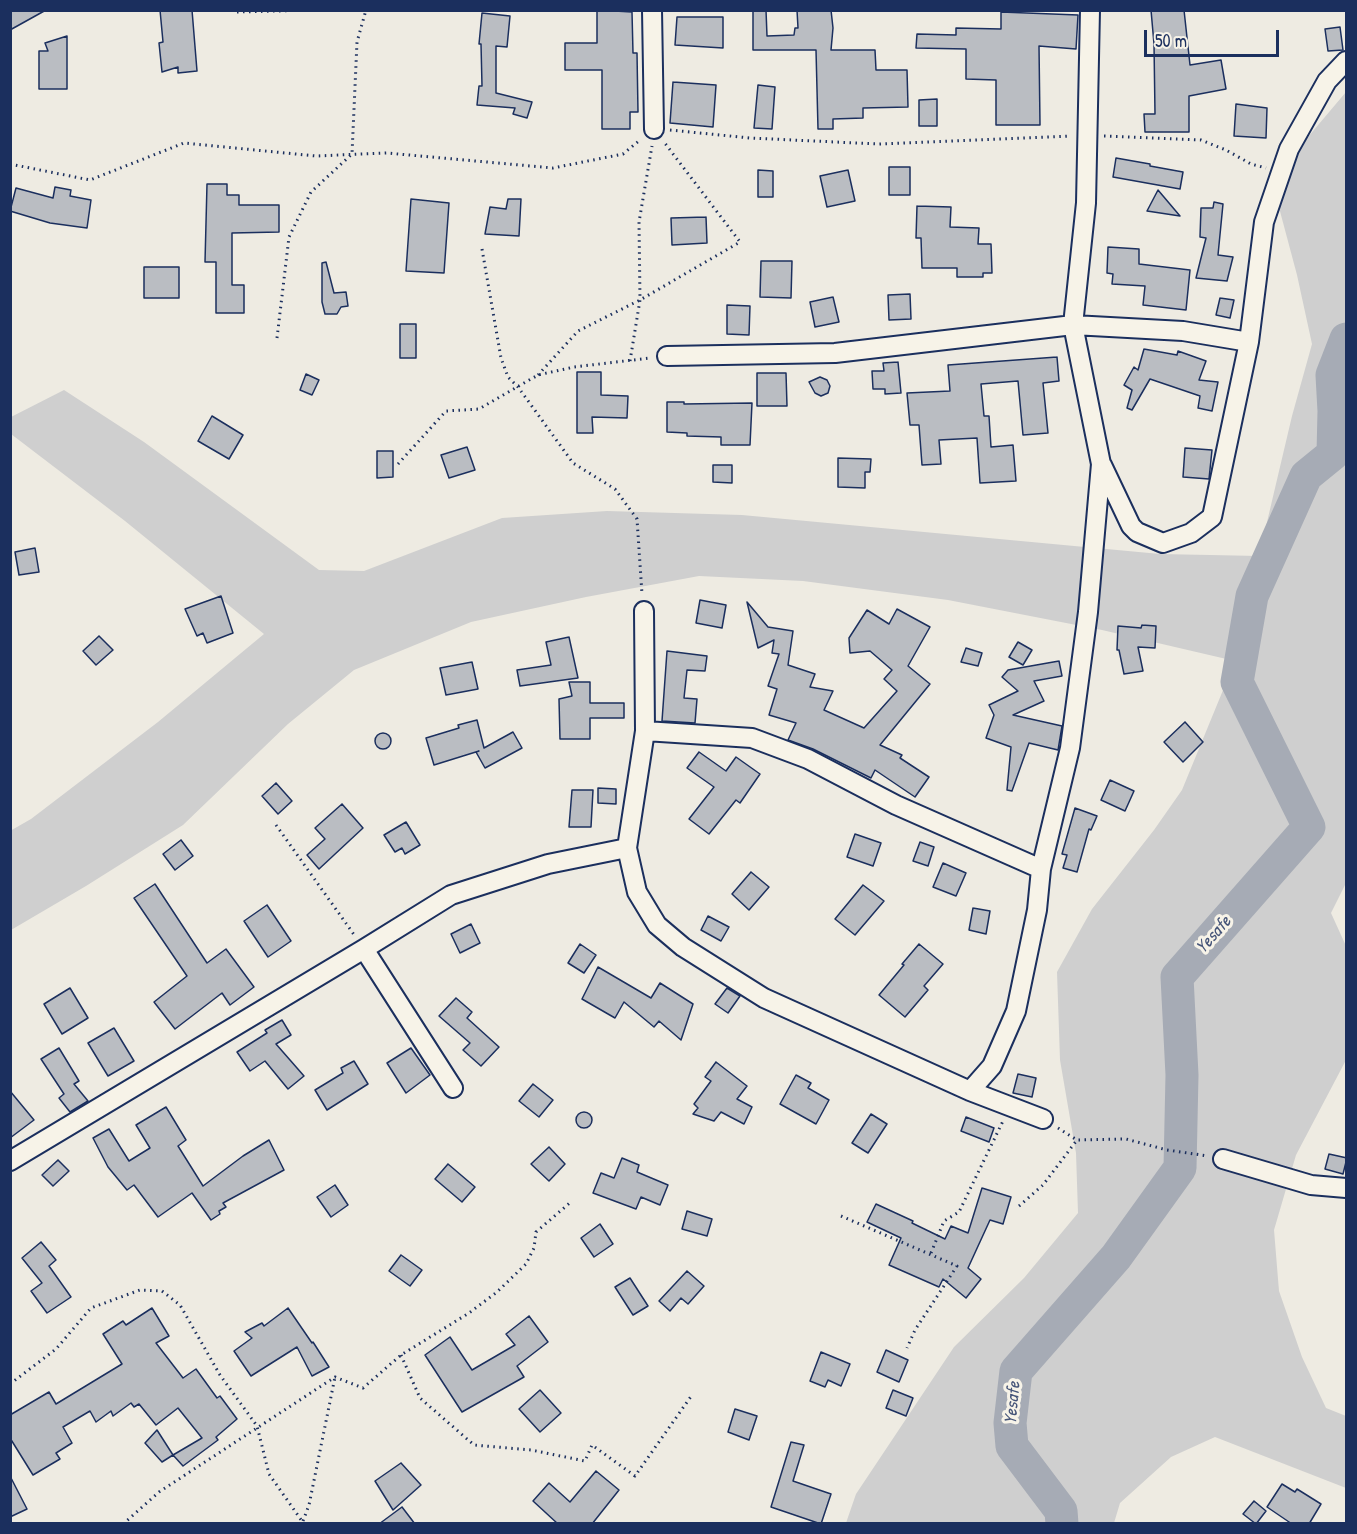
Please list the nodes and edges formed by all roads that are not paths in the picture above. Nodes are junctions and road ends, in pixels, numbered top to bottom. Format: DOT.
graph roads {
  1 [pos="652,10"];
  2 [pos="1090,10"];
  3 [pos="1347,61"];
  4 [pos="654,129"];
  5 [pos="1073,325"];
  6 [pos="1249,342"];
  7 [pos="667,356"];
  8 [pos="1101,464"];
  9 [pos="644,611"];
  10 [pos="645,731"];
  11 [pos="627,848"];
  12 [pos="1041,869"];
  13 [pos="364,949"];
  14 [pos="453,1088"];
  15 [pos="970,1091"];
  16 [pos="1043,1119"];
  17 [pos="1214,1157"];
  18 [pos="10,1161"];
  19 [pos="1347,1188"];
  1 -- 4 [label="street"];
  2 -- 5 [label="street"];
  3 -- 6 [label="street"];
  5 -- 6 [label="street"];
  5 -- 7 [label="street"];
  5 -- 8 [label="street"];
  6 -- 8 [label="street"];
  8 -- 12 [label="street"];
  9 -- 10 [label="street"];
  10 -- 11 [label="street"];
  10 -- 12 [label="street"];
  11 -- 13 [label="street"];
  11 -- 15 [label="street"];
  12 -- 15 [label="street"];
  13 -- 14 [label="street"];
  13 -- 18 [label="street"];
  15 -- 16 [label="street"];
  17 -- 19 [label="street"];
}
